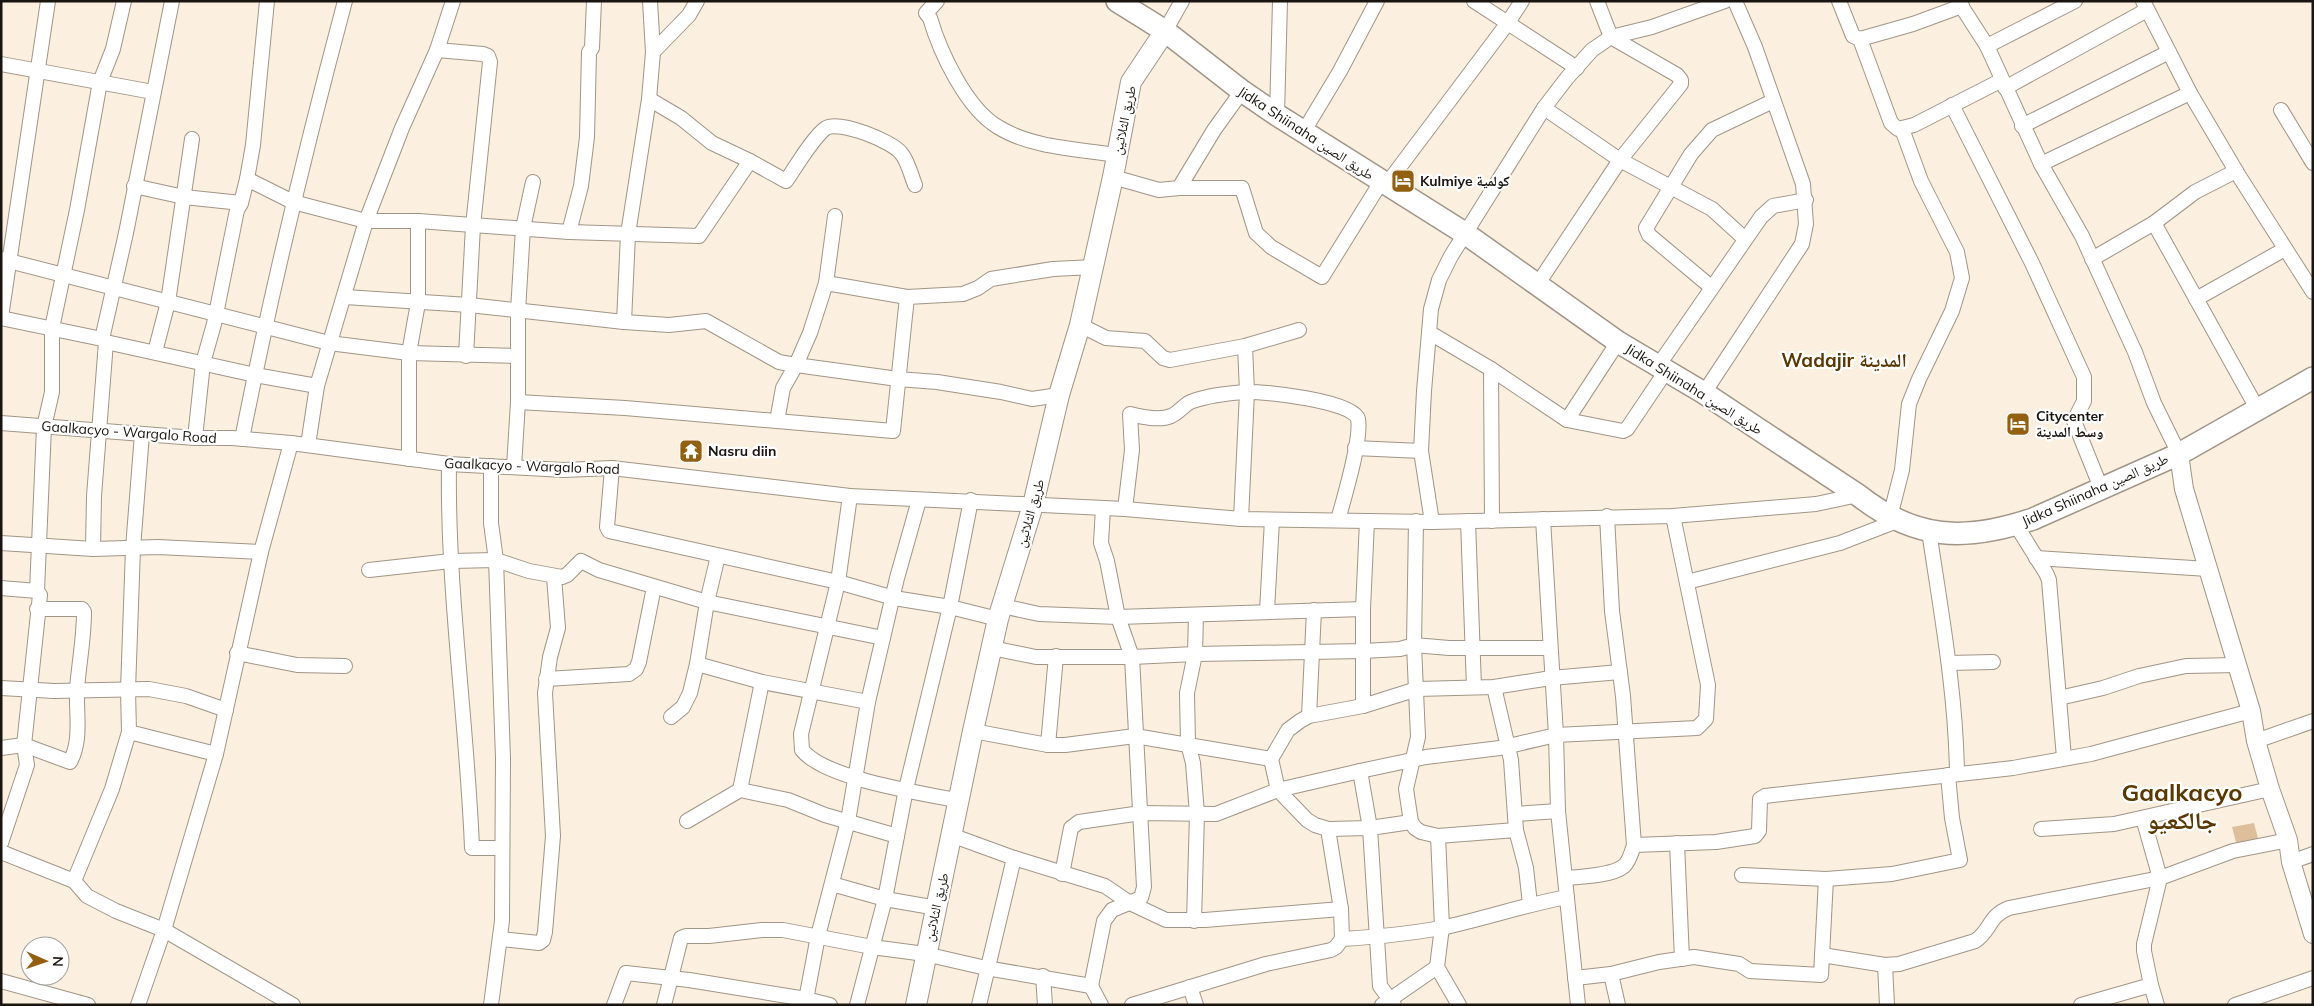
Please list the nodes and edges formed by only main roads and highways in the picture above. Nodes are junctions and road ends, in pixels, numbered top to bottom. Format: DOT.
graph roads {
  1 [pos="1117,1"];
  2 [pos="1165,31"];
  3 [pos="2313,378"];
  4 [pos="916,1005"];
  1 -- 2 [label="main road, Jidka Shiinaha طريق الصين"];
  2 -- 3 [label="main road, Jidka Shiinaha طريق الصين"];
  2 -- 4 [label="main road, طريق الثلاثين"];
}
